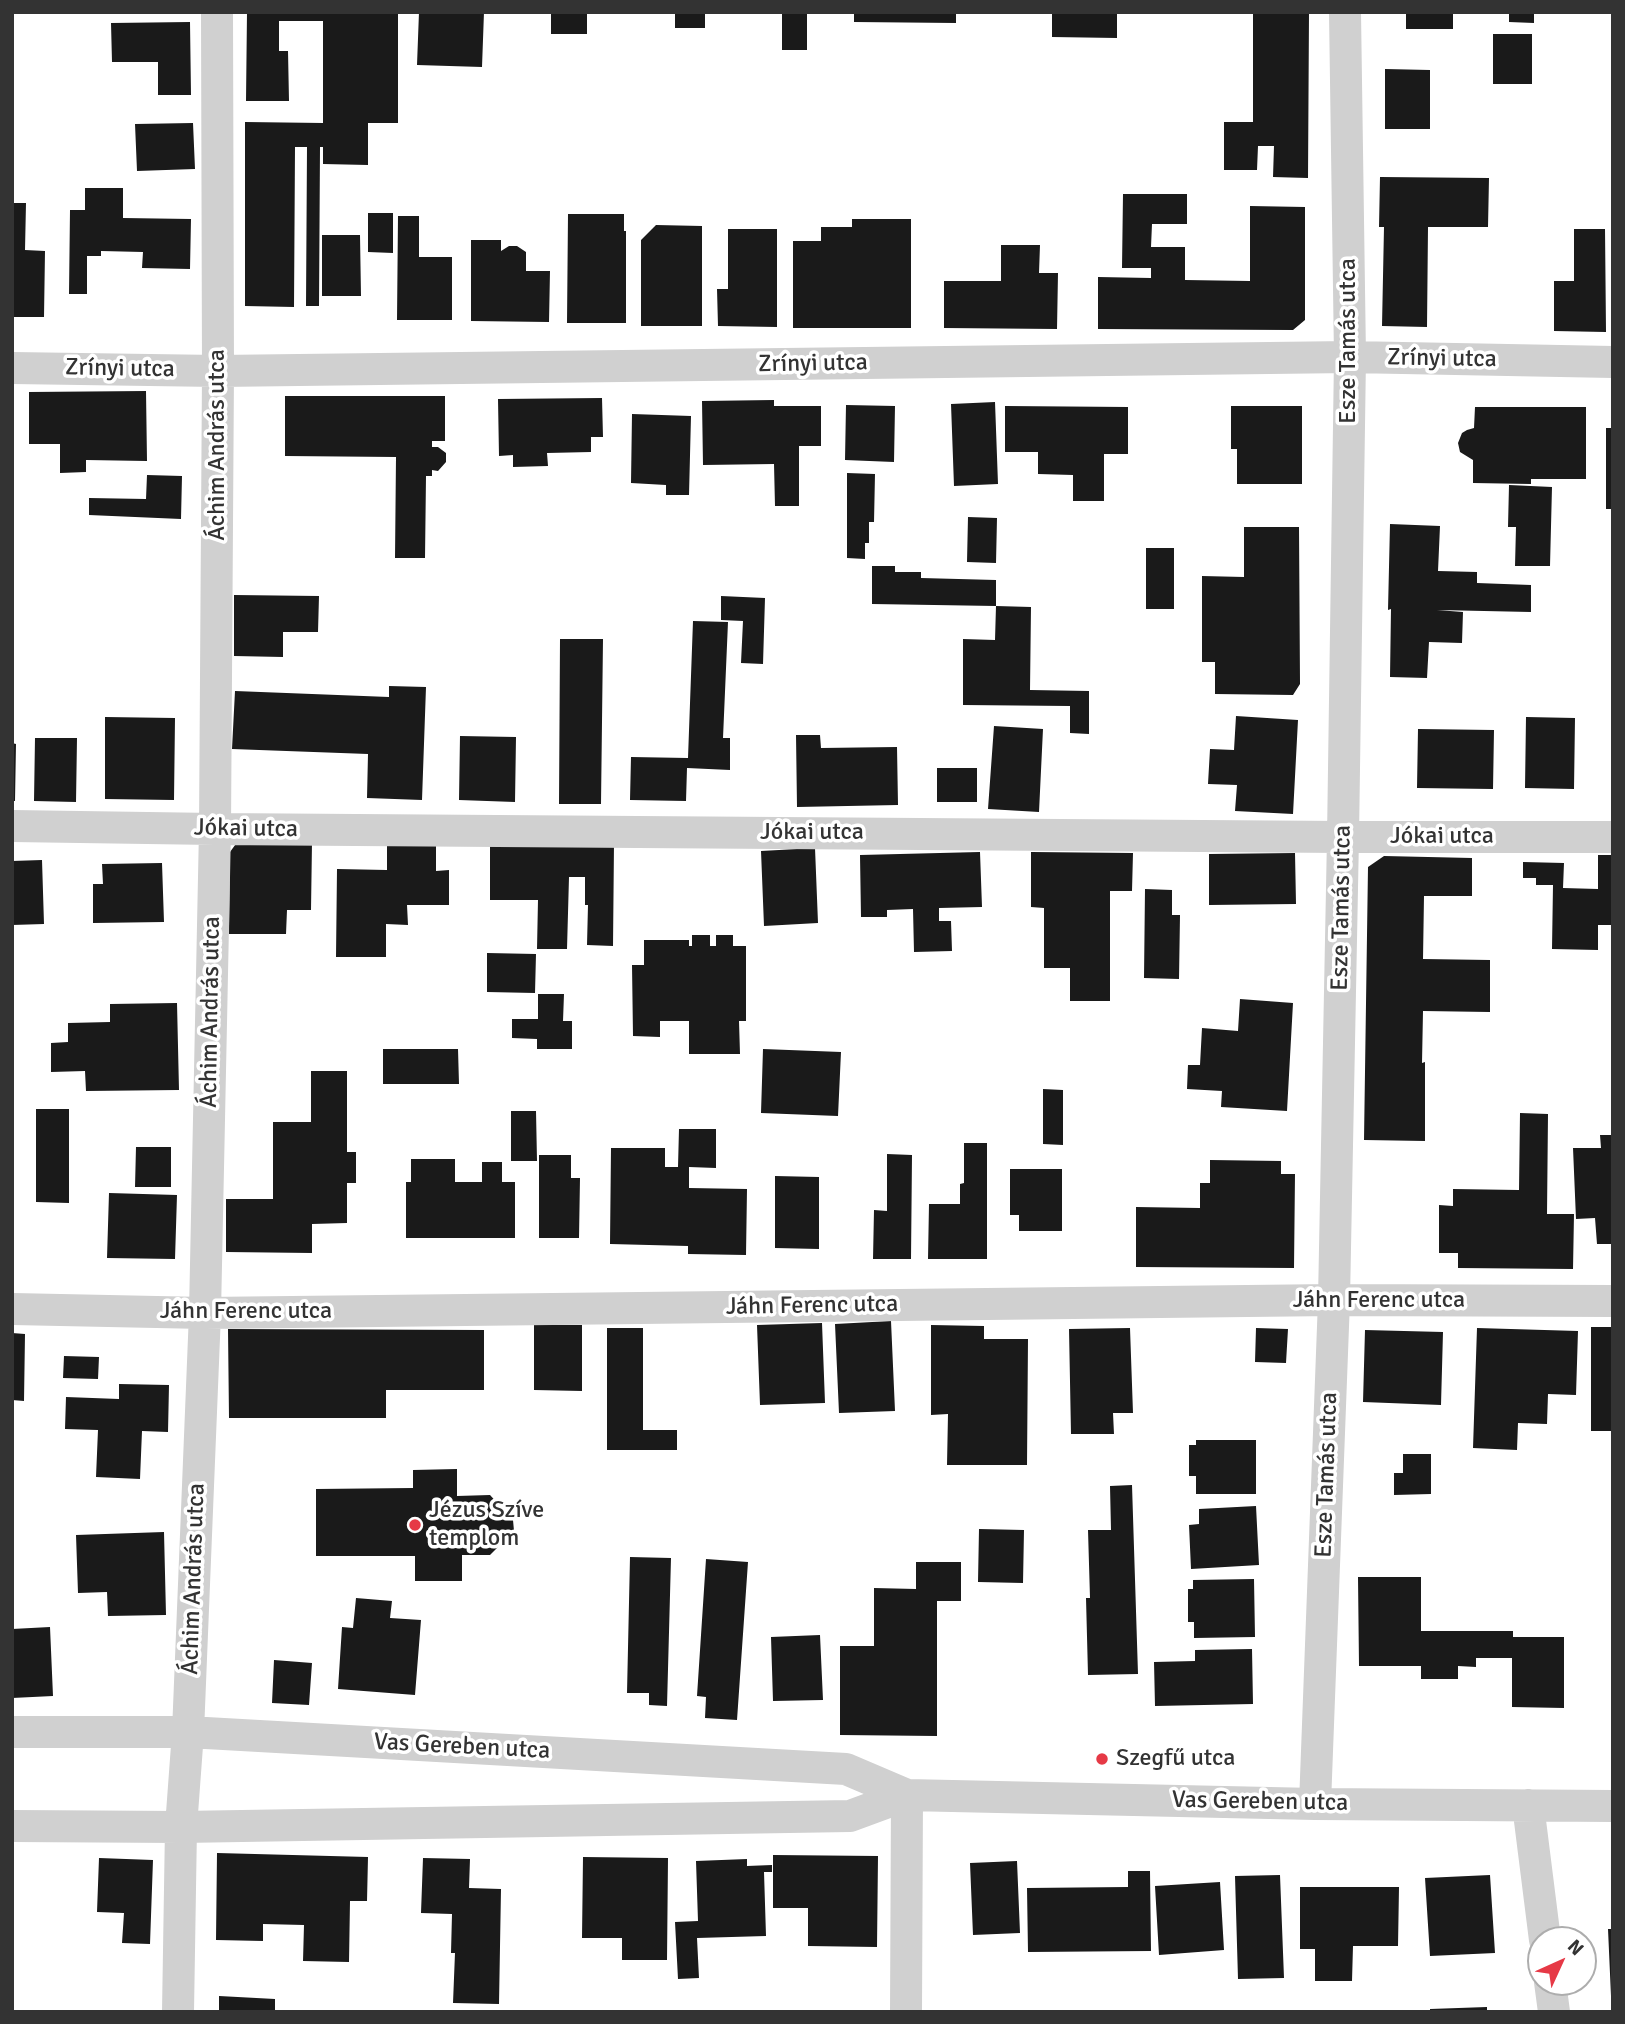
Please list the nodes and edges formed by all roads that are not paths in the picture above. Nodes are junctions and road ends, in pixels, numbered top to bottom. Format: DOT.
graph roads {
  1 [pos="217,12"];
  2 [pos="1345,12"];
  3 [pos="1350,357"];
  4 [pos="1613,362"];
  5 [pos="12,368"];
  6 [pos="218,371"];
  7 [pos="12,826"];
  8 [pos="215,829"];
  9 [pos="1343,837"];
  10 [pos="1613,837"];
  11 [pos="1334,1300"];
  12 [pos="1613,1301"];
  13 [pos="12,1309"];
  14 [pos="205,1313"];
  15 [pos="12,1732"];
  16 [pos="188,1732"];
  17 [pos="907,1795"];
  18 [pos="1315,1804"];
  19 [pos="1528,1805"];
  20 [pos="1613,1806"];
  21 [pos="12,1826"];
  22 [pos="181,1827"];
  23 [pos="1543,1926"];
  24 [pos="178,2012"];
  25 [pos="906,2012"];
  1 -- 6 [label="street, Áchim András utca"];
  2 -- 3 [label="street, Esze Tamás utca"];
  3 -- 4 [label="street, Zrínyi utca"];
  3 -- 6 [label="street, Zrínyi utca"];
  3 -- 9 [label="street, Esze Tamás utca"];
  5 -- 6 [label="street, Zrínyi utca"];
  6 -- 8 [label="street, Áchim András utca"];
  7 -- 8 [label="street, Jókai utca"];
  8 -- 9 [label="street, Jókai utca"];
  8 -- 14 [label="street, Áchim András utca"];
  9 -- 10 [label="street, Jókai utca"];
  9 -- 11 [label="street, Esze Tamás utca"];
  11 -- 12 [label="street, Jáhn Ferenc utca"];
  11 -- 14 [label="street, Jáhn Ferenc utca"];
  11 -- 18 [label="street, Esze Tamás utca"];
  13 -- 14 [label="street, Jáhn Ferenc utca"];
  14 -- 16 [label="street, Áchim András utca"];
  15 -- 16 [label="street, Vas Gereben utca"];
  16 -- 17 [label="street, Vas Gereben utca"];
  16 -- 22 [label="street, Áchim András utca"];
  17 -- 18 [label="street, Vas Gereben utca"];
  17 -- 22 [label="street, Vas Gereben utca"];
  17 -- 25 [label="street"];
  18 -- 19 [label="street, Vas Gereben utca"];
  19 -- 20 [label="street, Vas Gereben utca"];
  19 -- 23 [label="street"];
  21 -- 22 [label="street, Vas Gereben utca"];
  22 -- 24 [label="street, Áchim András utca"];
}
